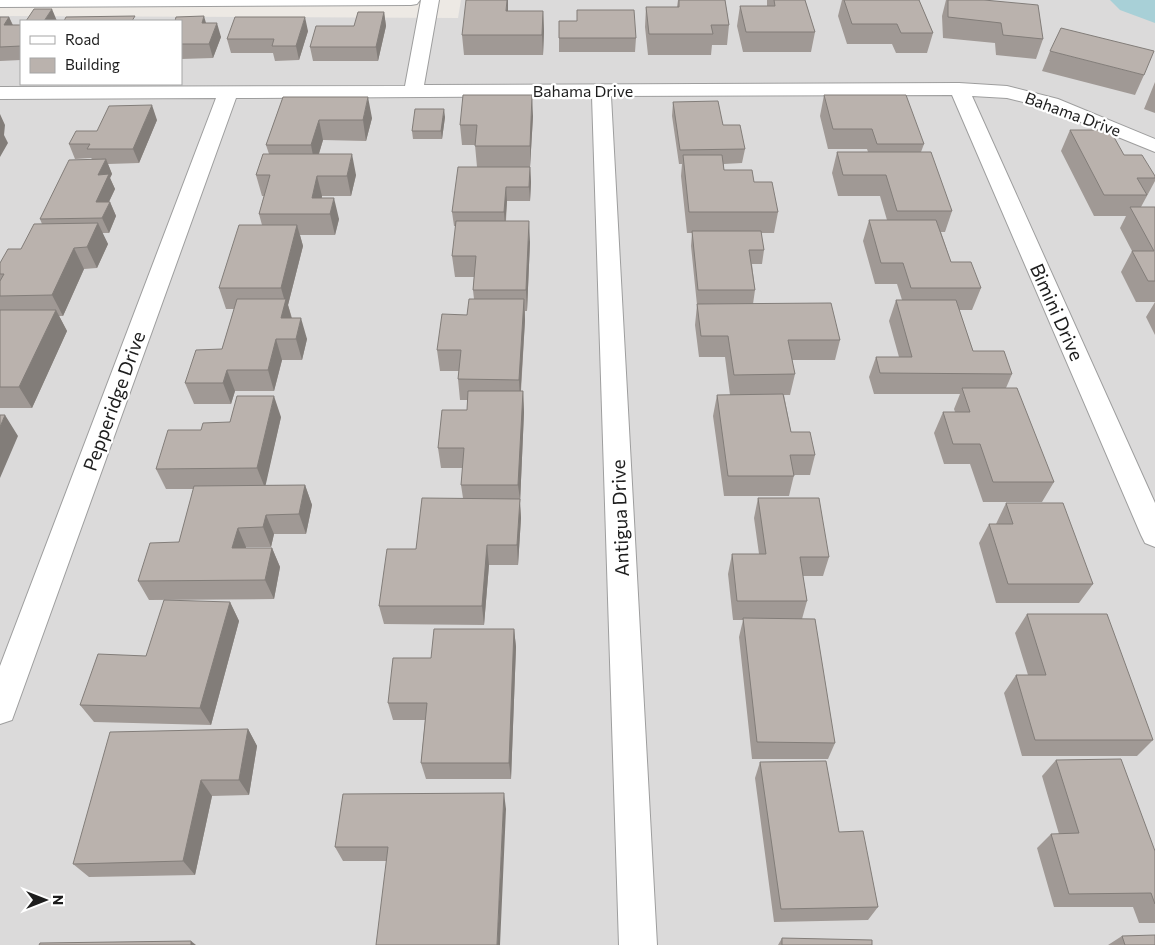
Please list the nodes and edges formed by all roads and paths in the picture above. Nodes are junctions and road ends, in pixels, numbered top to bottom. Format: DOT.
graph roads {
  1 [pos="411,0"];
  2 [pos="430,0"];
  3 [pos="0,2"];
  4 [pos="959,88"];
  5 [pos="414,90"];
  6 [pos="601,91"];
  7 [pos="228,92"];
  8 [pos="0,93"];
  9 [pos="1155,146"];
  10 [pos="1155,535"];
  11 [pos="0,709"];
  12 [pos="638,945"];
  1 -- 3 [label="street"];
  2 -- 5 [label="street"];
  4 -- 6 [label="street, Bahama Drive"];
  4 -- 9 [label="street, Bahama Drive"];
  4 -- 10 [label="street, Bimini Drive"];
  5 -- 6 [label="street, Bahama Drive"];
  5 -- 7 [label="street, Bahama Drive"];
  6 -- 12 [label="street, Antigua Drive"];
  7 -- 8 [label="street, Bahama Drive"];
  7 -- 11 [label="street, Pepperidge Drive"];
}
